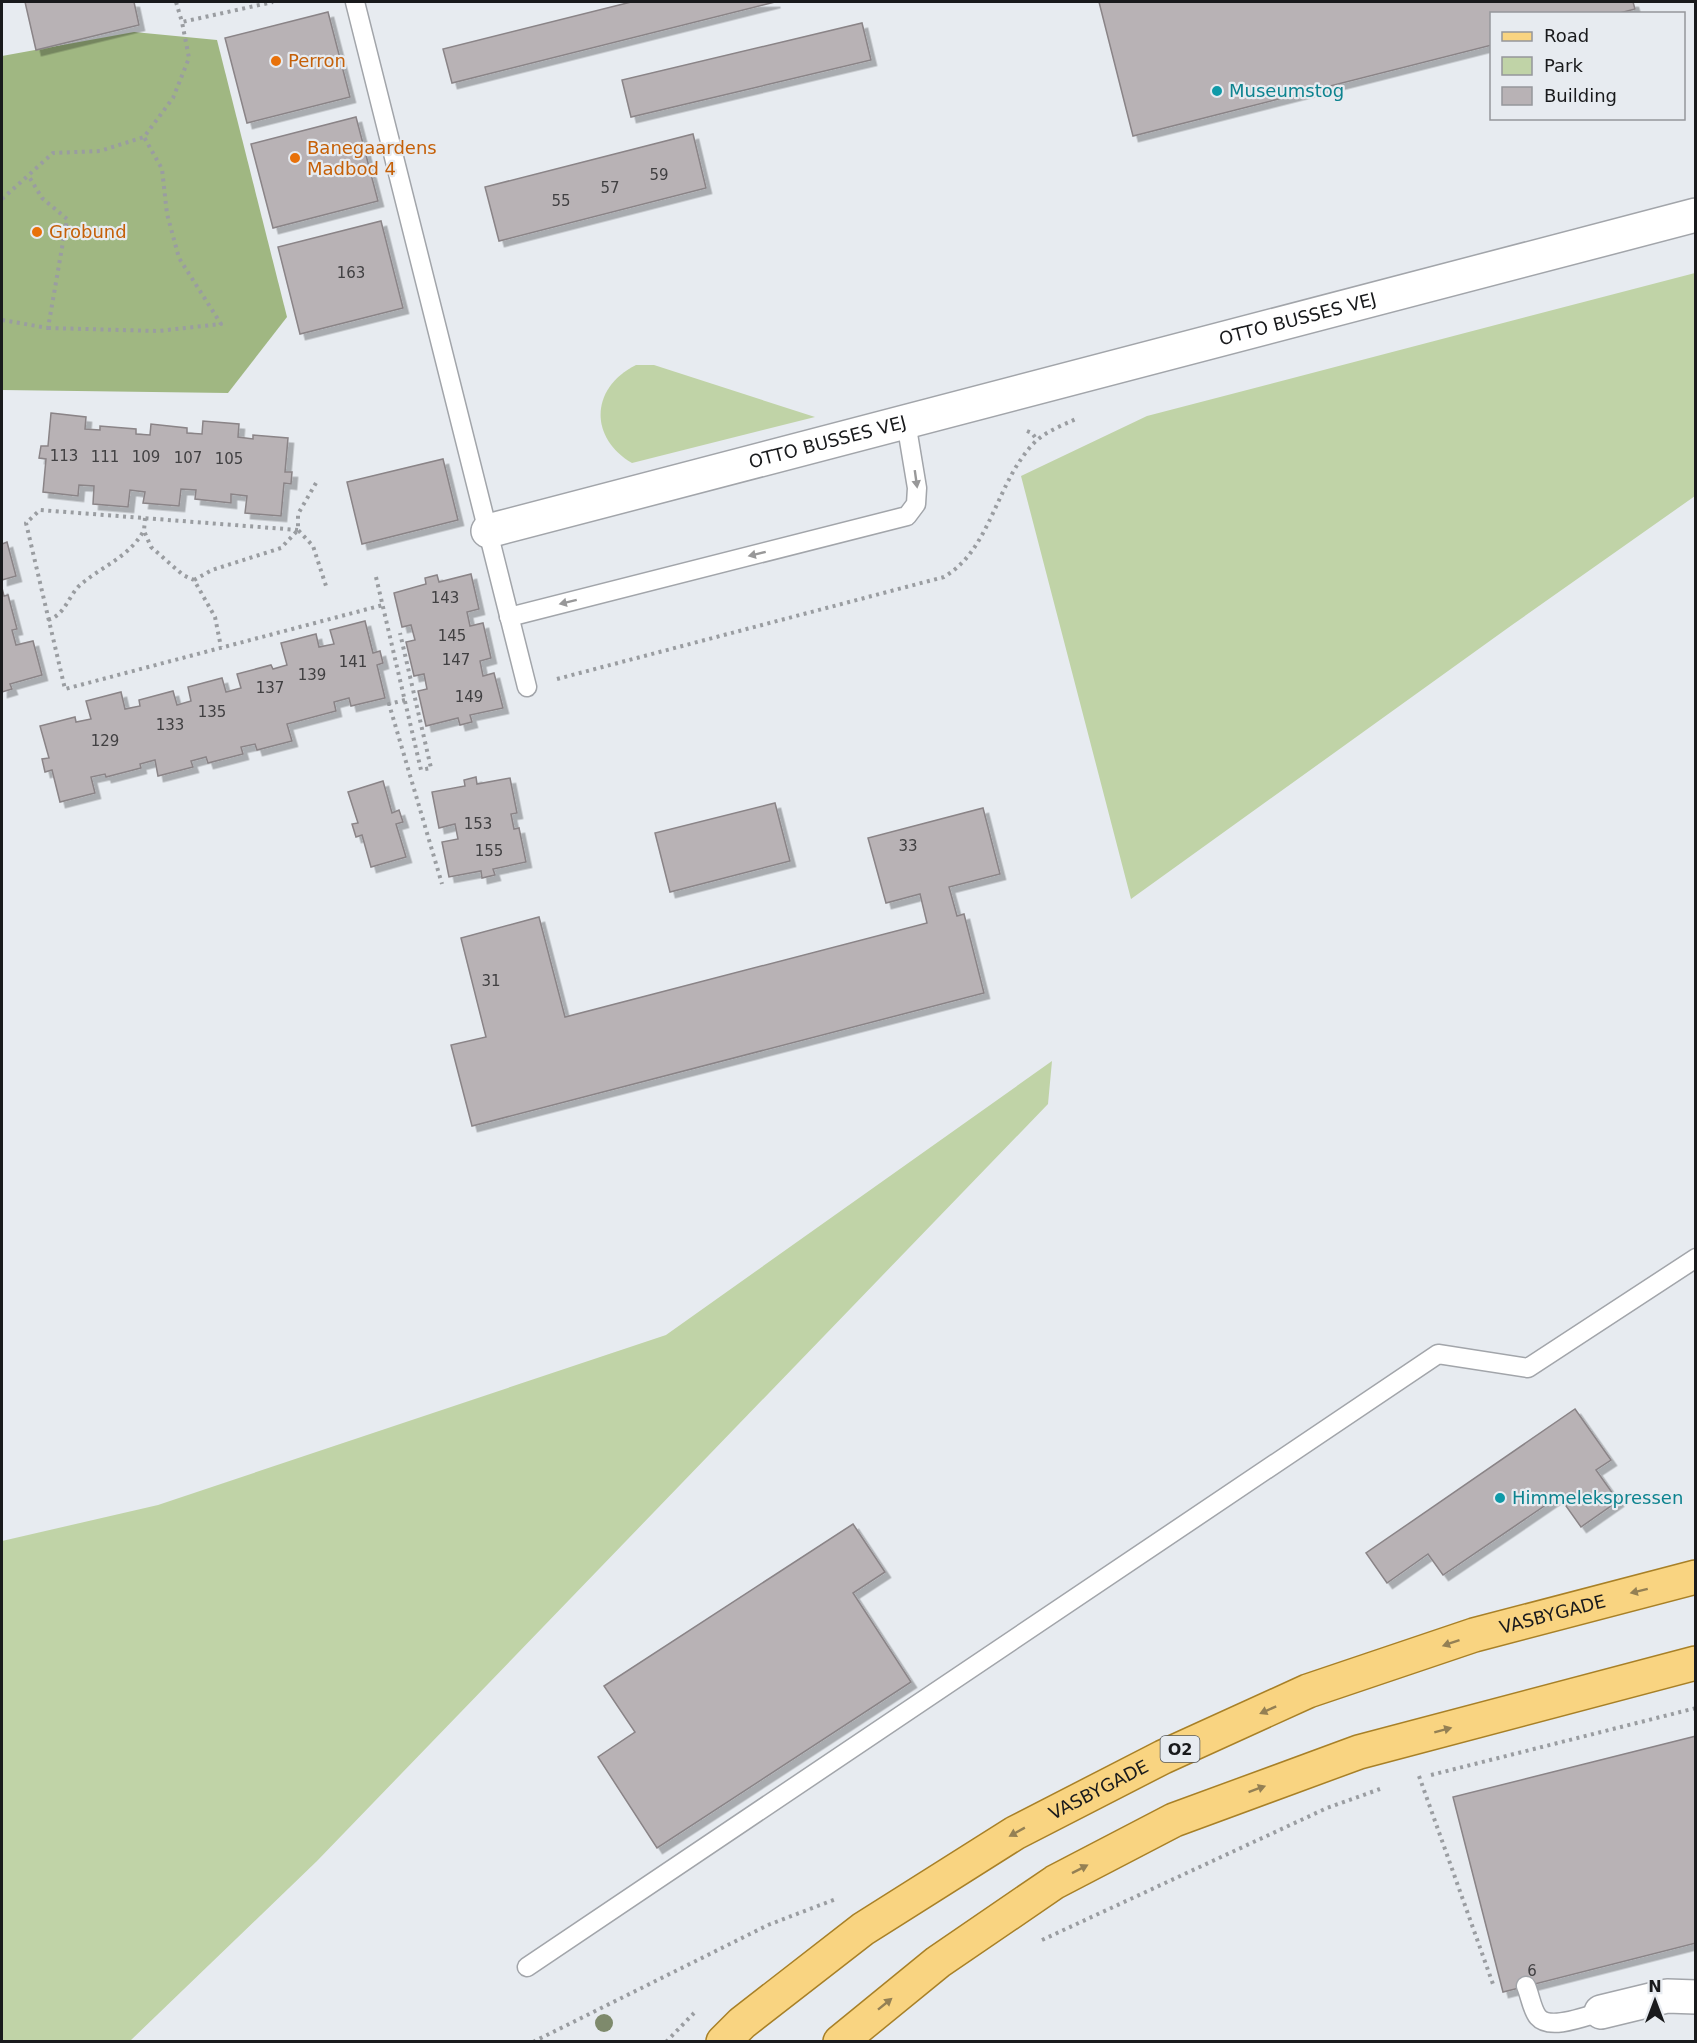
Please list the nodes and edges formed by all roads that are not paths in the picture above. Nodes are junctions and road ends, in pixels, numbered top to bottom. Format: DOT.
graph roads {
  1 [pos="355,2"];
  2 [pos="1695,215"];
  3 [pos="906,422"];
  4 [pos="488,531"];
  5 [pos="509,616"];
  6 [pos="527,687"];
  7 [pos="1695,1258"];
  8 [pos="1695,1577"];
  9 [pos="1695,1663"];
  10 [pos="527,1967"];
  11 [pos="1526,1986"];
  12 [pos="1695,1996"];
  13 [pos="1601,2012"];
  14 [pos="723,2042"];
  15 [pos="840,2042"];
  1 -- 4 [label="lane"];
  2 -- 3 [label="street, OTTO BUSSES VEJ"];
  3 -- 4 [label="street, OTTO BUSSES VEJ"];
  3 -- 5 [label="lane, one-way"];
  4 -- 5 [label="lane"];
  5 -- 6 [label="lane"];
  7 -- 10 [label="lane"];
  8 -- 14 [label="main road, VASBYGADE / O2, one-way"];
  15 -- 9 [label="main road, one-way"];
  11 -- 13 [label="lane"];
  12 -- 13 [label="street"];
}
